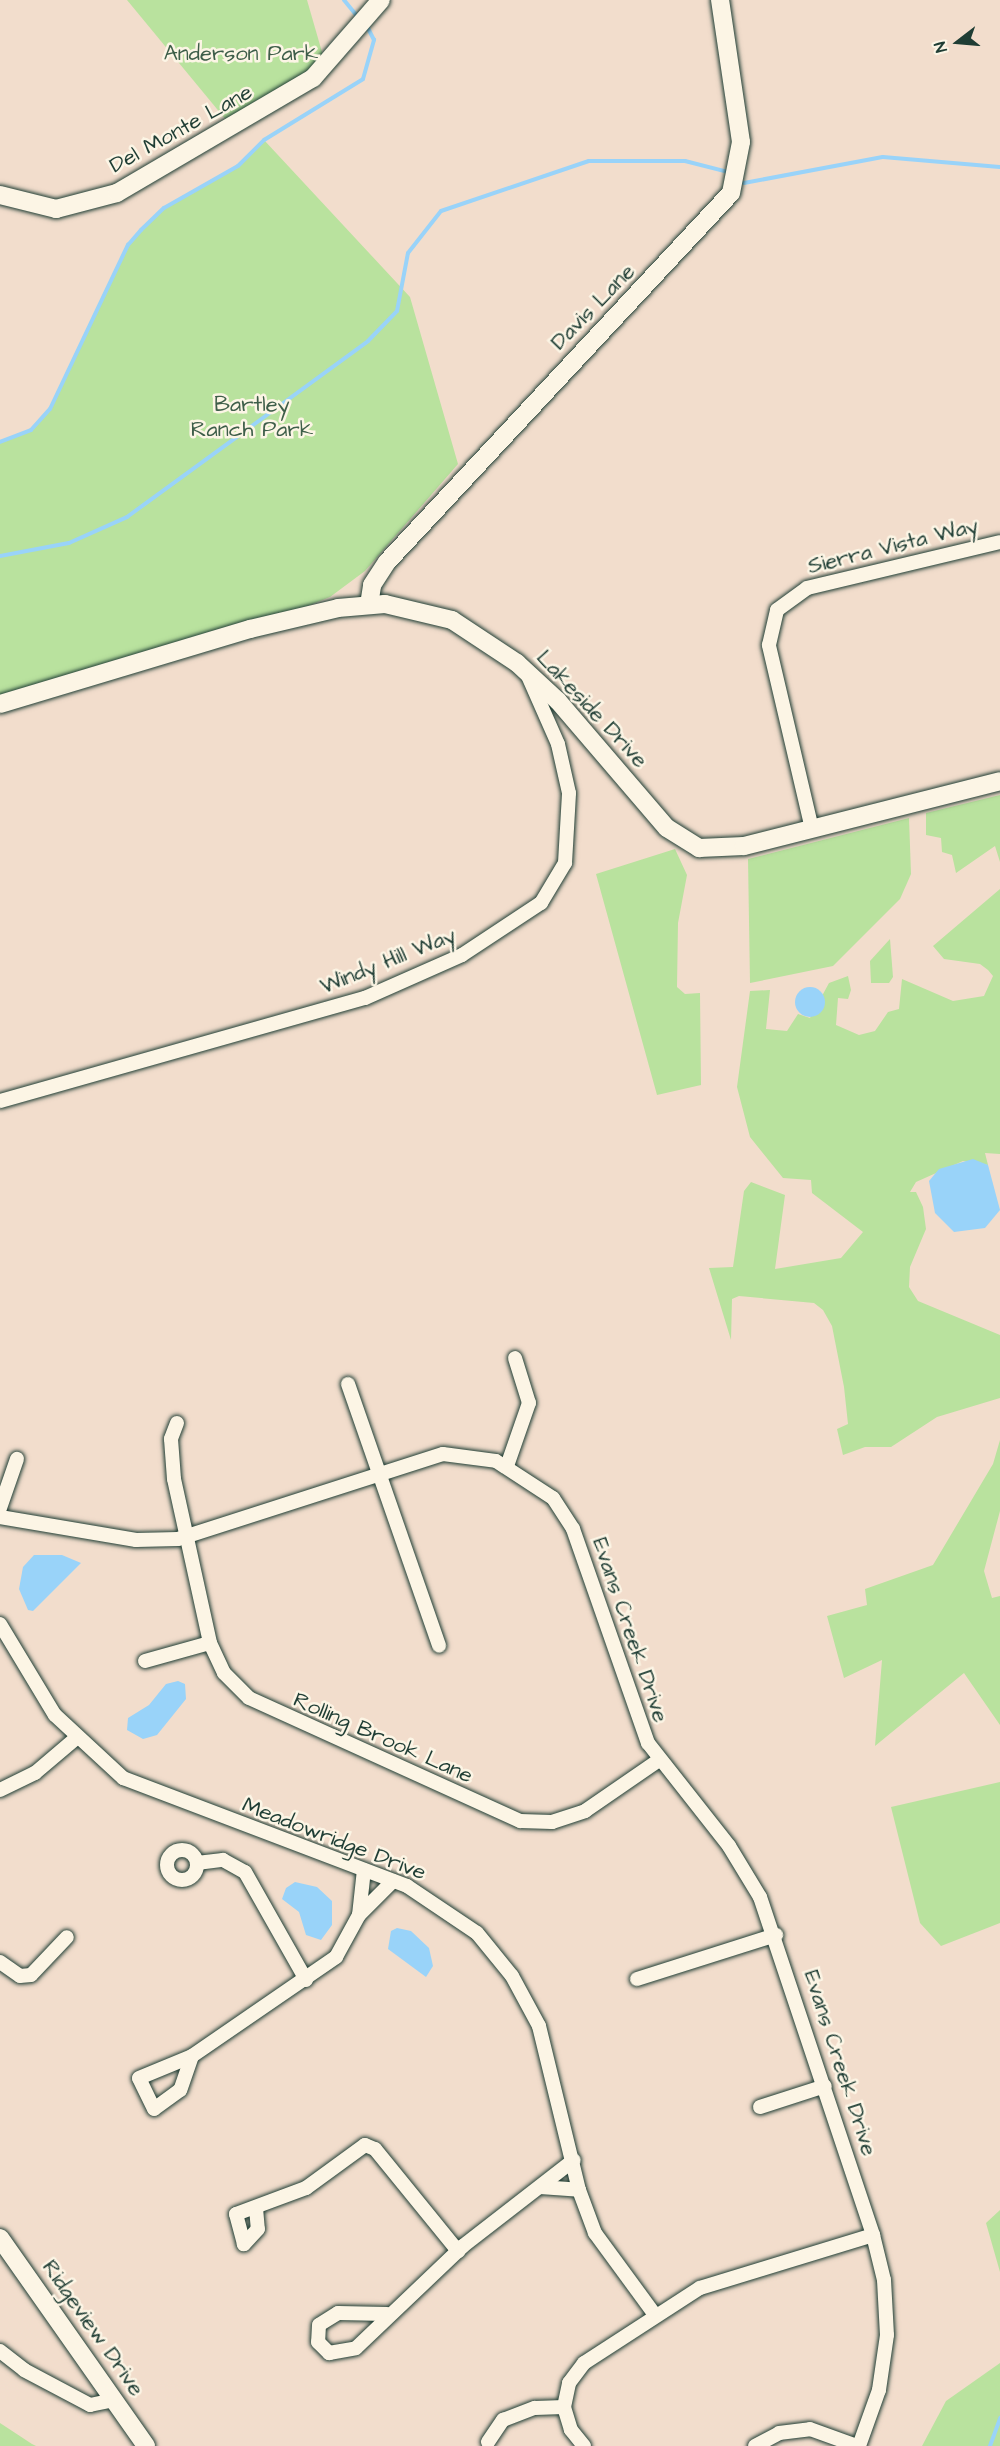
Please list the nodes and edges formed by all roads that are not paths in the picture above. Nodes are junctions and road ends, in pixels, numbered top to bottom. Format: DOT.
graph roads {
  1 [pos="381,0"];
  2 [pos="720,0"];
  3 [pos="0,195"];
  4 [pos="1000,542"];
  5 [pos="369,605"];
  6 [pos="525,670"];
  7 [pos="0,704"];
  8 [pos="1000,781"];
  9 [pos="812,829"];
  10 [pos="0,1101"];
  11 [pos="515,1358"];
  12 [pos="348,1383"];
  13 [pos="177,1423"];
  14 [pos="17,1459"];
  15 [pos="507,1466"];
  16 [pos="379,1472"];
  17 [pos="0,1508"];
  18 [pos="0,1516"];
  19 [pos="187,1537"];
  20 [pos="0,1624"];
  21 [pos="210,1643"];
  22 [pos="439,1646"];
  23 [pos="146,1661"];
  24 [pos="75,1738"];
  25 [pos="659,1760"];
  26 [pos="0,1790"];
  27 [pos="197,1863"];
  28 [pos="364,1870"];
  29 [pos="393,1881"];
  30 [pos="359,1915"];
  31 [pos="776,1935"];
  32 [pos="67,1937"];
  33 [pos="0,1962"];
  34 [pos="637,1979"];
  35 [pos="306,1980"];
  36 [pos="192,2056"];
  37 [pos="825,2086"];
  38 [pos="760,2108"];
  39 [pos="574,2160"];
  40 [pos="540,2187"];
  41 [pos="579,2190"];
  42 [pos="256,2208"];
  43 [pos="873,2235"];
  44 [pos="0,2238"];
  45 [pos="458,2251"];
  46 [pos="387,2314"];
  47 [pos="655,2315"];
  48 [pos="0,2351"];
  49 [pos="114,2400"];
  50 [pos="564,2407"];
  51 [pos="488,2442"];
  52 [pos="146,2446"];
  53 [pos="584,2446"];
  54 [pos="755,2446"];
  55 [pos="858,2446"];
  1 -- 3 [label="street, Del Monte Lane"];
  2 -- 5 [label="street, Davis Lane"];
  4 -- 9 [label="street, Sierra Vista Way"];
  5 -- 6 [label="street, Lakeside Drive"];
  5 -- 7 [label="street, Lakeside Drive"];
  6 -- 9 [label="street, Lakeside Drive"];
  6 -- 10 [label="street, Windy Hill Way"];
  8 -- 9 [label="street, Lakeside Drive"];
  11 -- 15 [label="street"];
  12 -- 16 [label="street"];
  13 -- 19 [label="street, Rolling Brook Lane"];
  14 -- 17 [label="street"];
  15 -- 16 [label="street, Evans Creek Drive"];
  15 -- 25 [label="street, Evans Creek Drive"];
  16 -- 19 [label="street, Evans Creek Drive"];
  16 -- 22 [label="street"];
  18 -- 19 [label="street, Evans Creek Drive"];
  19 -- 21 [label="street, Rolling Brook Lane"];
  20 -- 24 [label="street, Meadowridge Drive"];
  21 -- 23 [label="street"];
  21 -- 25 [label="street, Rolling Brook Lane"];
  24 -- 26 [label="street"];
  24 -- 28 [label="street, Meadowridge Drive"];
  25 -- 31 [label="street, Evans Creek Drive"];
  27 -- 35 [label="street"];
  28 -- 29 [label="street, Meadowridge Drive"];
  28 -- 30 [label="street"];
  29 -- 30 [label="street"];
  29 -- 39 [label="street, Meadowridge Drive"];
  30 -- 35 [label="street"];
  31 -- 34 [label="street"];
  31 -- 37 [label="street, Evans Creek Drive"];
  32 -- 33 [label="street"];
  35 -- 36 [label="street"];
  37 -- 38 [label="street"];
  37 -- 43 [label="street, Evans Creek Drive"];
  39 -- 40 [label="street"];
  39 -- 41 [label="street, Meadowridge Drive"];
  40 -- 41 [label="street"];
  40 -- 45 [label="street"];
  41 -- 47 [label="street, Meadowridge Drive"];
  42 -- 45 [label="street"];
  43 -- 47 [label="street"];
  43 -- 55 [label="street, Evans Creek Drive"];
  44 -- 49 [label="street, Ridgeview Drive"];
  45 -- 46 [label="street"];
  46 -- 46 [label="street"];
  47 -- 50 [label="street"];
  48 -- 49 [label="street"];
  49 -- 52 [label="street, Ridgeview Drive"];
  50 -- 51 [label="street"];
  50 -- 53 [label="street"];
  54 -- 55 [label="street"];
}
